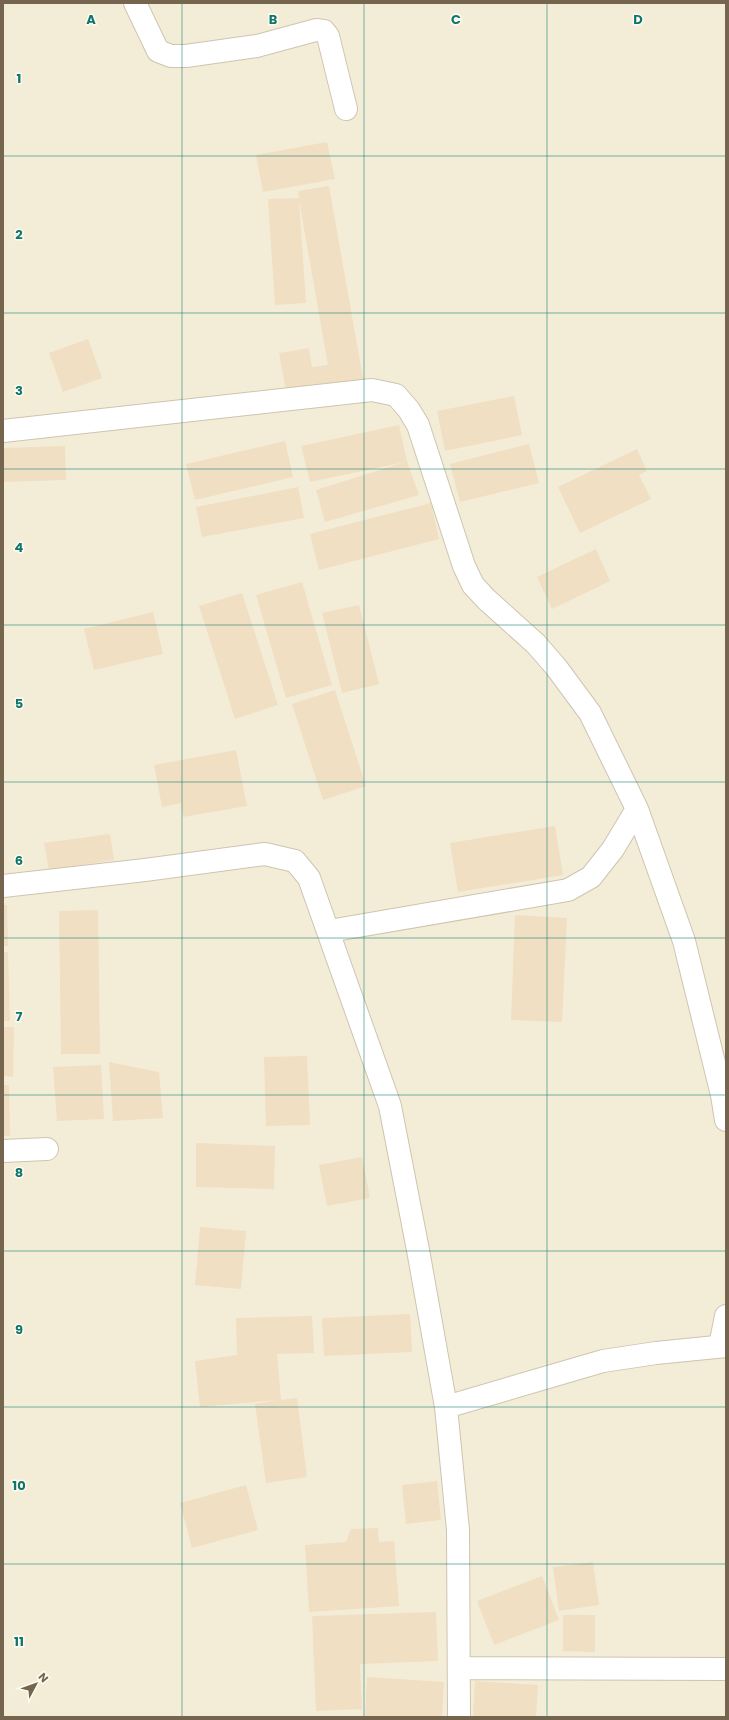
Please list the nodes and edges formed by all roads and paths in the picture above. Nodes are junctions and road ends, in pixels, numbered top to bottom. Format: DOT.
graph roads {
  1 [pos="135,3"];
  2 [pos="346,109"];
  3 [pos="3,431"];
  4 [pos="637,809"];
  5 [pos="3,886"];
  6 [pos="329,931"];
  7 [pos="726,1120"];
  8 [pos="47,1149"];
  9 [pos="3,1150"];
  10 [pos="726,1316"];
  11 [pos="723,1346"];
  12 [pos="446,1407"];
  13 [pos="460,1668"];
  14 [pos="726,1669"];
  15 [pos="459,1717"];
  1 -- 2 [label="street"];
  3 -- 4 [label="street"];
  4 -- 6 [label="street"];
  4 -- 7 [label="street"];
  5 -- 6 [label="street"];
  6 -- 12 [label="street"];
  8 -- 9 [label="street"];
  10 -- 11 [label="street"];
  11 -- 12 [label="street"];
  12 -- 13 [label="street"];
  13 -- 14 [label="street"];
  13 -- 15 [label="street"];
}
